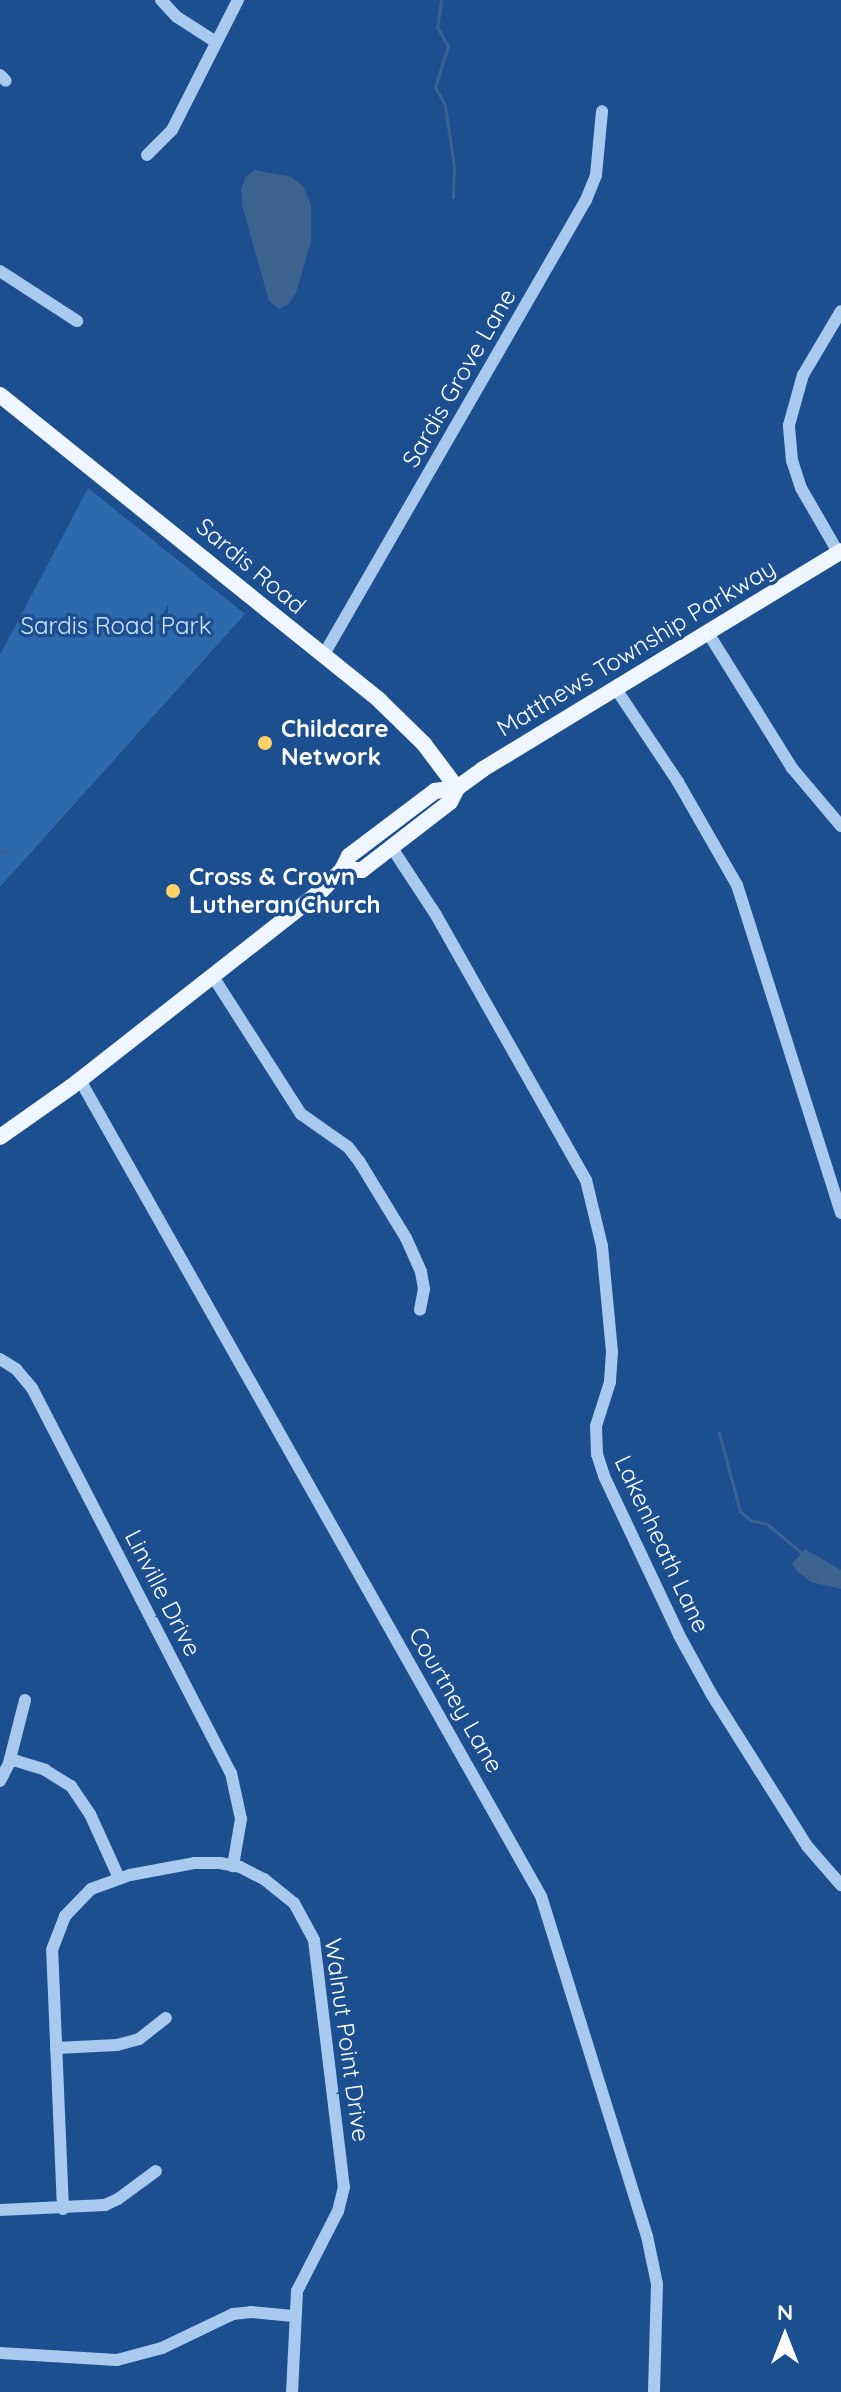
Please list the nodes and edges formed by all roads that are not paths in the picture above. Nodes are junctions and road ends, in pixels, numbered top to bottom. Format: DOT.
graph roads {
  1 [pos="161,0"];
  2 [pos="238,0"];
  3 [pos="216,42"];
  4 [pos="602,111"];
  5 [pos="147,155"];
  6 [pos="0,271"];
  7 [pos="841,311"];
  8 [pos="77,321"];
  9 [pos="0,395"];
  10 [pos="840,551"];
  11 [pos="708,633"];
  12 [pos="323,656"];
  13 [pos="616,689"];
  14 [pos="457,788"];
  15 [pos="841,826"];
  16 [pos="392,848"];
  17 [pos="342,870"];
  18 [pos="212,975"];
  19 [pos="80,1080"];
  20 [pos="0,1137"];
  21 [pos="841,1213"];
  22 [pos="420,1310"];
  23 [pos="0,1359"];
  24 [pos="25,1700"];
  25 [pos="10,1759"];
  26 [pos="0,1781"];
  27 [pos="233,1866"];
  28 [pos="119,1878"];
  29 [pos="841,1885"];
  30 [pos="166,2018"];
  31 [pos="56,2048"];
  32 [pos="156,2171"];
  33 [pos="63,2209"];
  34 [pos="0,2210"];
  35 [pos="293,2316"];
  36 [pos="0,2353"];
  37 [pos="292,2392"];
  38 [pos="654,2392"];
  1 -- 3 [label="street"];
  2 -- 3 [label="street"];
  3 -- 5 [label="street"];
  4 -- 12 [label="street, Sardis Grove Lane"];
  6 -- 8 [label="street"];
  7 -- 10 [label="street"];
  9 -- 12 [label="main road, Sardis Road"];
  10 -- 11 [label="main road, Matthews Township Parkway"];
  11 -- 13 [label="main road, Matthews Township Parkway"];
  11 -- 15 [label="street"];
  12 -- 14 [label="main road, Sardis Road"];
  13 -- 14 [label="main road, Matthews Township Parkway"];
  13 -- 21 [label="street"];
  14 -- 16 [label="main road"];
  14 -- 17 [label="main road"];
  16 -- 17 [label="main road"];
  16 -- 29 [label="street, Lakenheath Lane"];
  17 -- 18 [label="main road"];
  18 -- 19 [label="main road"];
  18 -- 22 [label="street"];
  19 -- 20 [label="main road"];
  19 -- 38 [label="street, Courtney Lane"];
  23 -- 27 [label="street, Linville Drive"];
  24 -- 25 [label="street"];
  25 -- 26 [label="street"];
  25 -- 28 [label="street"];
  27 -- 28 [label="street, Walnut Point Drive"];
  27 -- 35 [label="street, Walnut Point Drive"];
  28 -- 31 [label="street, Walnut Point Drive"];
  30 -- 31 [label="street"];
  31 -- 33 [label="street, Walnut Point Drive"];
  32 -- 33 [label="street"];
  33 -- 34 [label="street"];
  35 -- 36 [label="street"];
  35 -- 37 [label="street, Walnut Point Drive"];
}
